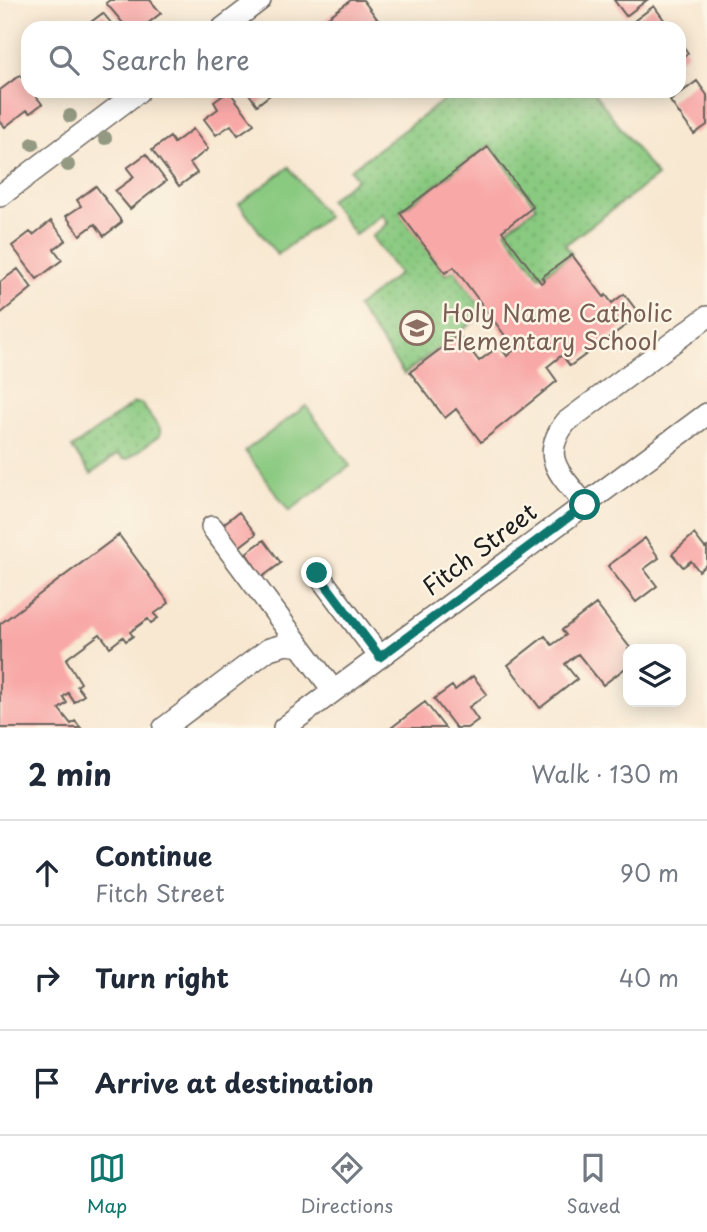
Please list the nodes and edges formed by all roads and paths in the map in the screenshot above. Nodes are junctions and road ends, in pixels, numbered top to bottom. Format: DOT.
graph roads {
  1 [pos="260,0"];
  2 [pos="232,21"];
  3 [pos="130,98"];
  4 [pos="0,196"];
  5 [pos="707,317"];
  6 [pos="707,414"];
  7 [pos="585,505"];
  8 [pos="212,527"];
  9 [pos="317,573"];
  10 [pos="300,646"];
  11 [pos="380,657"];
  12 [pos="333,691"];
  13 [pos="163,728"];
  14 [pos="284,728"];
  1 -- 2 [label="street"];
  3 -- 4 [label="street"];
  5 -- 7 [label="street"];
  6 -- 7 [label="street, Fitch Street"];
  7 -- 11 [label="street, Fitch Street"];
  8 -- 10 [label="street"];
  9 -- 11 [label="street"];
  10 -- 12 [label="street"];
  10 -- 13 [label="street"];
  11 -- 12 [label="street, Fitch Street"];
  12 -- 14 [label="street, Fitch Street"];
}
